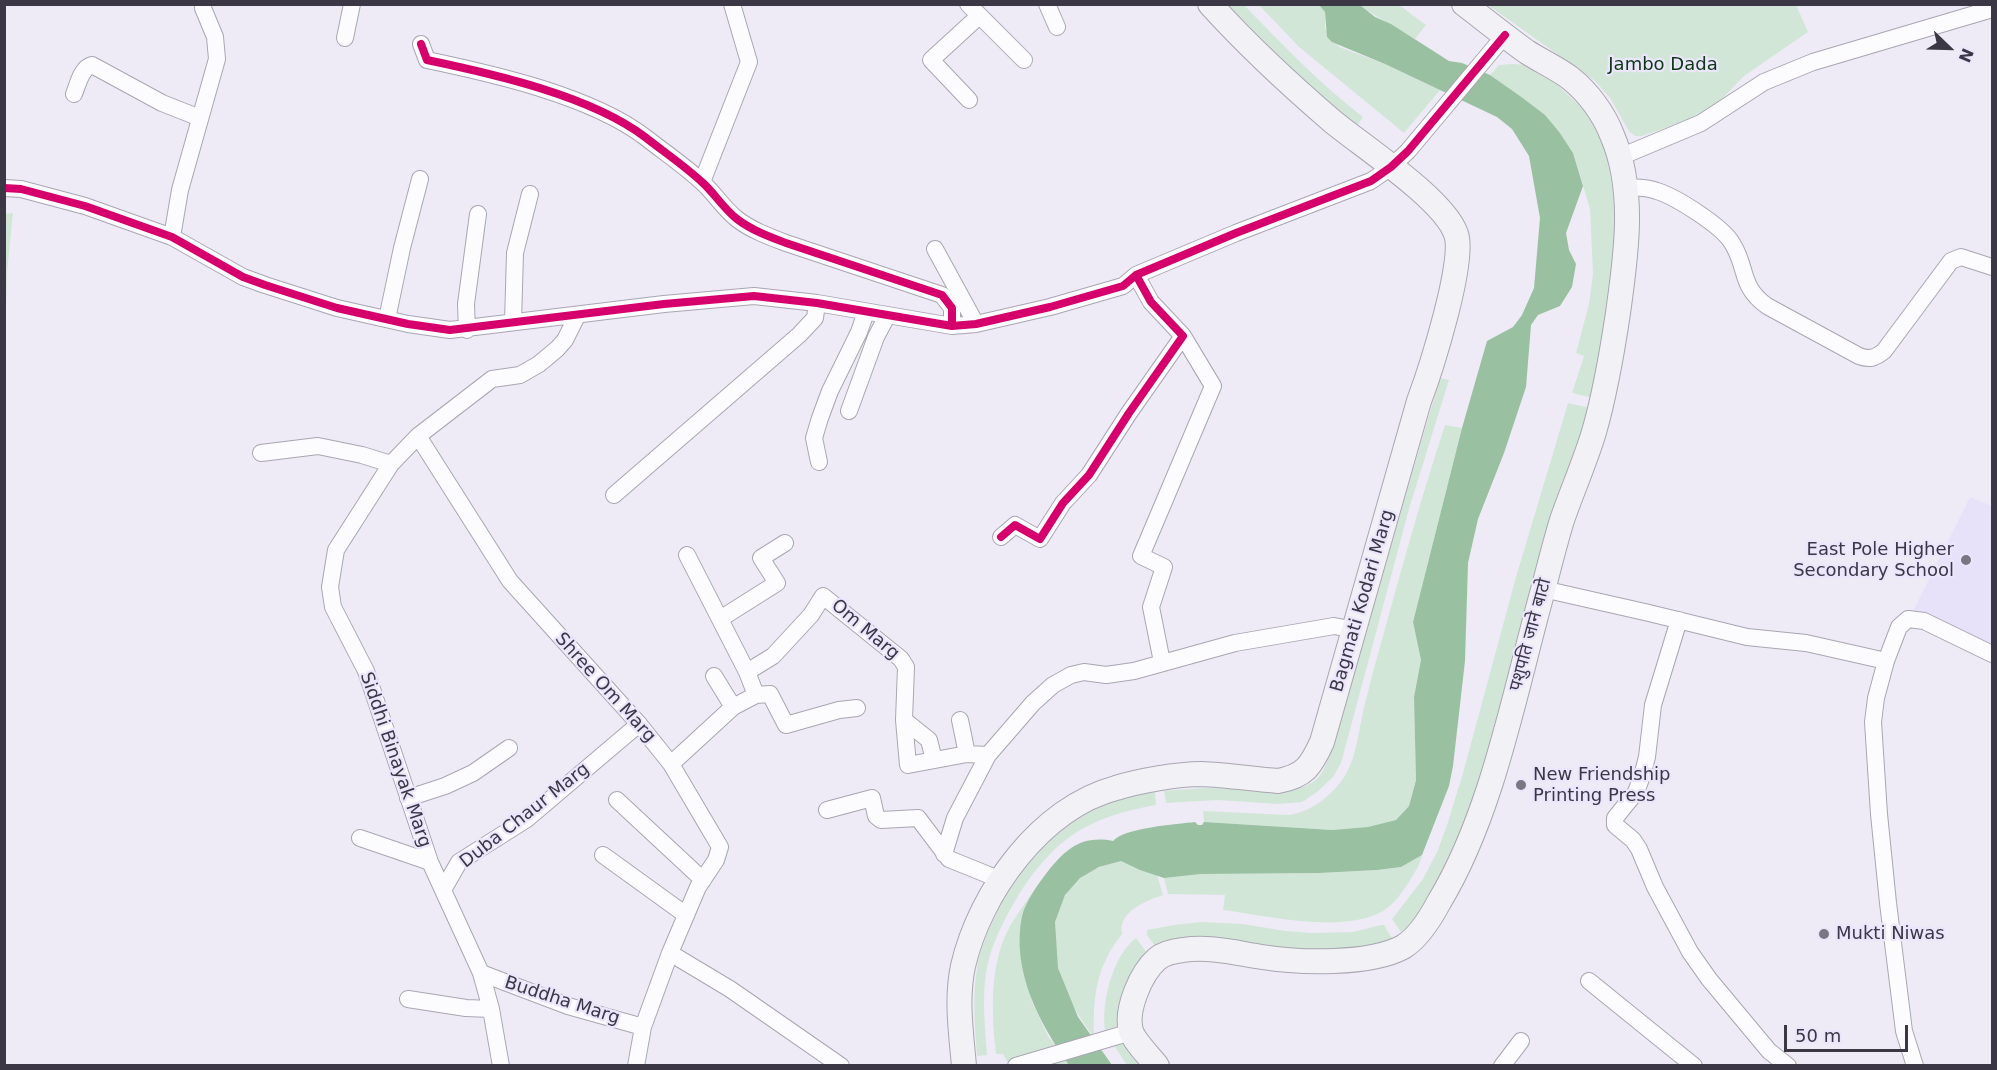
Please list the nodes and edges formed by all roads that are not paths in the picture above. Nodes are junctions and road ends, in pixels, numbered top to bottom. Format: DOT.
graph roads {
  1 [pos="203,4"];
  2 [pos="352,4"];
  3 [pos="732,4"];
  4 [pos="1047,4"];
  5 [pos="1210,4"];
  6 [pos="1464,4"];
  7 [pos="1992,9"];
  8 [pos="974,10"];
  9 [pos="1057,27"];
  10 [pos="1506,35"];
  11 [pos="345,38"];
  12 [pos="421,44"];
  13 [pos="1024,60"];
  14 [pos="74,94"];
  15 [pos="969,100"];
  16 [pos="200,118"];
  17 [pos="1620,157"];
  18 [pos="1399,159"];
  19 [pos="420,179"];
  20 [pos="702,182"];
  21 [pos="4,188"];
  22 [pos="1624,188"];
  23 [pos="530,194"];
  24 [pos="478,214"];
  25 [pos="171,237"];
  26 [pos="935,249"];
  27 [pos="1992,267"];
  28 [pos="1137,275"];
  29 [pos="817,303"];
  30 [pos="866,312"];
  31 [pos="578,316"];
  32 [pos="887,316"];
  33 [pos="387,319"];
  34 [pos="513,322"];
  35 [pos="976,324"];
  36 [pos="952,326"];
  37 [pos="467,330"];
  38 [pos="1184,336"];
  39 [pos="849,411"];
  40 [pos="418,436"];
  41 [pos="261,453"];
  42 [pos="819,462"];
  43 [pos="391,464"];
  44 [pos="614,495"];
  45 [pos="1001,537"];
  46 [pos="785,543"];
  47 [pos="687,555"];
  48 [pos="1543,590"];
  49 [pos="720,619"];
  50 [pos="1679,620"];
  51 [pos="1355,630"];
  52 [pos="1992,654"];
  53 [pos="1886,661"];
  54 [pos="1162,662"];
  55 [pos="747,672"];
  56 [pos="714,676"];
  57 [pos="756,695"];
  58 [pos="733,707"];
  59 [pos="858,708"];
  60 [pos="904,720"];
  61 [pos="960,720"];
  62 [pos="639,724"];
  63 [pos="509,748"];
  64 [pos="967,754"];
  65 [pos="988,755"];
  66 [pos="934,760"];
  67 [pos="671,764"];
  68 [pos="408,798"];
  69 [pos="617,800"];
  70 [pos="827,810"];
  71 [pos="360,838"];
  72 [pos="944,854"];
  73 [pos="603,855"];
  74 [pos="430,862"];
  75 [pos="703,880"];
  76 [pos="1001,880"];
  77 [pos="443,890"];
  78 [pos="686,915"];
  79 [pos="670,953"];
  80 [pos="481,973"];
  81 [pos="1589,981"];
  82 [pos="408,999"];
  83 [pos="491,1008"];
  84 [pos="643,1027"];
  85 [pos="1131,1032"];
  86 [pos="1521,1041"];
  87 [pos="501,1065"];
  88 [pos="636,1065"];
  89 [pos="841,1065"];
  90 [pos="964,1065"];
  91 [pos="1016,1065"];
  92 [pos="1157,1065"];
  93 [pos="1502,1065"];
  94 [pos="1694,1065"];
  95 [pos="1788,1065"];
  96 [pos="1915,1065"];
  1 -- 16 [label="street"];
  2 -- 11 [label="street"];
  3 -- 20 [label="street"];
  4 -- 9 [label="street"];
  5 -- 18 [label="main road, Bagmati Kodari Marg"];
  6 -- 10 [label="main road, पशुपति जाने बाटो"];
  7 -- 17 [label="street"];
  8 -- 13 [label="street"];
  8 -- 15 [label="street"];
  10 -- 17 [label="main road, पशुपति जाने बाटो"];
  10 -- 18 [label="street"];
  12 -- 20 [label="street"];
  14 -- 16 [label="street"];
  16 -- 25 [label="street"];
  17 -- 22 [label="main road, पशुपति जाने बाटो"];
  18 -- 28 [label="street"];
  18 -- 51 [label="main road, Bagmati Kodari Marg"];
  19 -- 33 [label="street"];
  20 -- 36 [label="street"];
  21 -- 25 [label="street"];
  22 -- 27 [label="street"];
  22 -- 48 [label="main road, पशुपति जाने बाटो"];
  23 -- 34 [label="street"];
  24 -- 37 [label="street"];
  25 -- 33 [label="street"];
  26 -- 35 [label="street"];
  28 -- 35 [label="street"];
  28 -- 38 [label="street"];
  29 -- 30 [label="street"];
  29 -- 31 [label="street"];
  29 -- 44 [label="street"];
  30 -- 32 [label="street"];
  30 -- 42 [label="street"];
  31 -- 34 [label="street"];
  31 -- 40 [label="street, Siddhi Binayak Marg"];
  32 -- 36 [label="street"];
  32 -- 39 [label="street"];
  33 -- 37 [label="street"];
  34 -- 37 [label="street"];
  35 -- 36 [label="street"];
  38 -- 45 [label="street"];
  38 -- 54 [label="street"];
  40 -- 43 [label="street, Siddhi Binayak Marg"];
  40 -- 62 [label="street, Shree Om Marg"];
  41 -- 43 [label="street"];
  43 -- 68 [label="street, Siddhi Binayak Marg"];
  46 -- 49 [label="street"];
  47 -- 49 [label="street"];
  48 -- 50 [label="street"];
  48 -- 85 [label="main road, पशुपति जाने बाटो"];
  49 -- 55 [label="street"];
  50 -- 53 [label="street"];
  50 -- 95 [label="street"];
  51 -- 54 [label="street"];
  51 -- 76 [label="main road, Bagmati Kodari Marg"];
  52 -- 53 [label="street"];
  53 -- 96 [label="street"];
  54 -- 65 [label="street"];
  55 -- 57 [label="street"];
  55 -- 60 [label="street, Om Marg"];
  56 -- 58 [label="street"];
  57 -- 58 [label="street"];
  57 -- 59 [label="street"];
  58 -- 67 [label="street"];
  60 -- 66 [label="street"];
  60 -- 66 [label="street, Om Marg"];
  61 -- 64 [label="street"];
  62 -- 67 [label="street, Shree Om Marg"];
  62 -- 77 [label="street, Duba Chaur Marg"];
  63 -- 68 [label="street"];
  64 -- 65 [label="street, Om Marg"];
  64 -- 66 [label="street, Om Marg"];
  65 -- 72 [label="street"];
  67 -- 75 [label="street, Shree Om Marg"];
  68 -- 74 [label="street, Siddhi Binayak Marg"];
  69 -- 75 [label="street"];
  70 -- 72 [label="street"];
  71 -- 74 [label="street"];
  72 -- 76 [label="street"];
  73 -- 78 [label="street"];
  74 -- 77 [label="street, Siddhi Binayak Marg"];
  75 -- 78 [label="street, Shree Om Marg"];
  76 -- 90 [label="main road, Bagmati Kodari Marg"];
  77 -- 80 [label="street, Siddhi Binayak Marg"];
  78 -- 79 [label="street, Shree Om Marg"];
  79 -- 84 [label="street, Shree Om Marg"];
  79 -- 89 [label="street"];
  80 -- 83 [label="street, Siddhi Binayak Marg"];
  80 -- 84 [label="street, Buddha Marg"];
  81 -- 94 [label="street"];
  82 -- 83 [label="street"];
  83 -- 87 [label="street, Siddhi Binayak Marg"];
  84 -- 88 [label="street, Shree Om Marg"];
  85 -- 91 [label="street"];
  85 -- 92 [label="main road"];
  86 -- 93 [label="street"];
}
